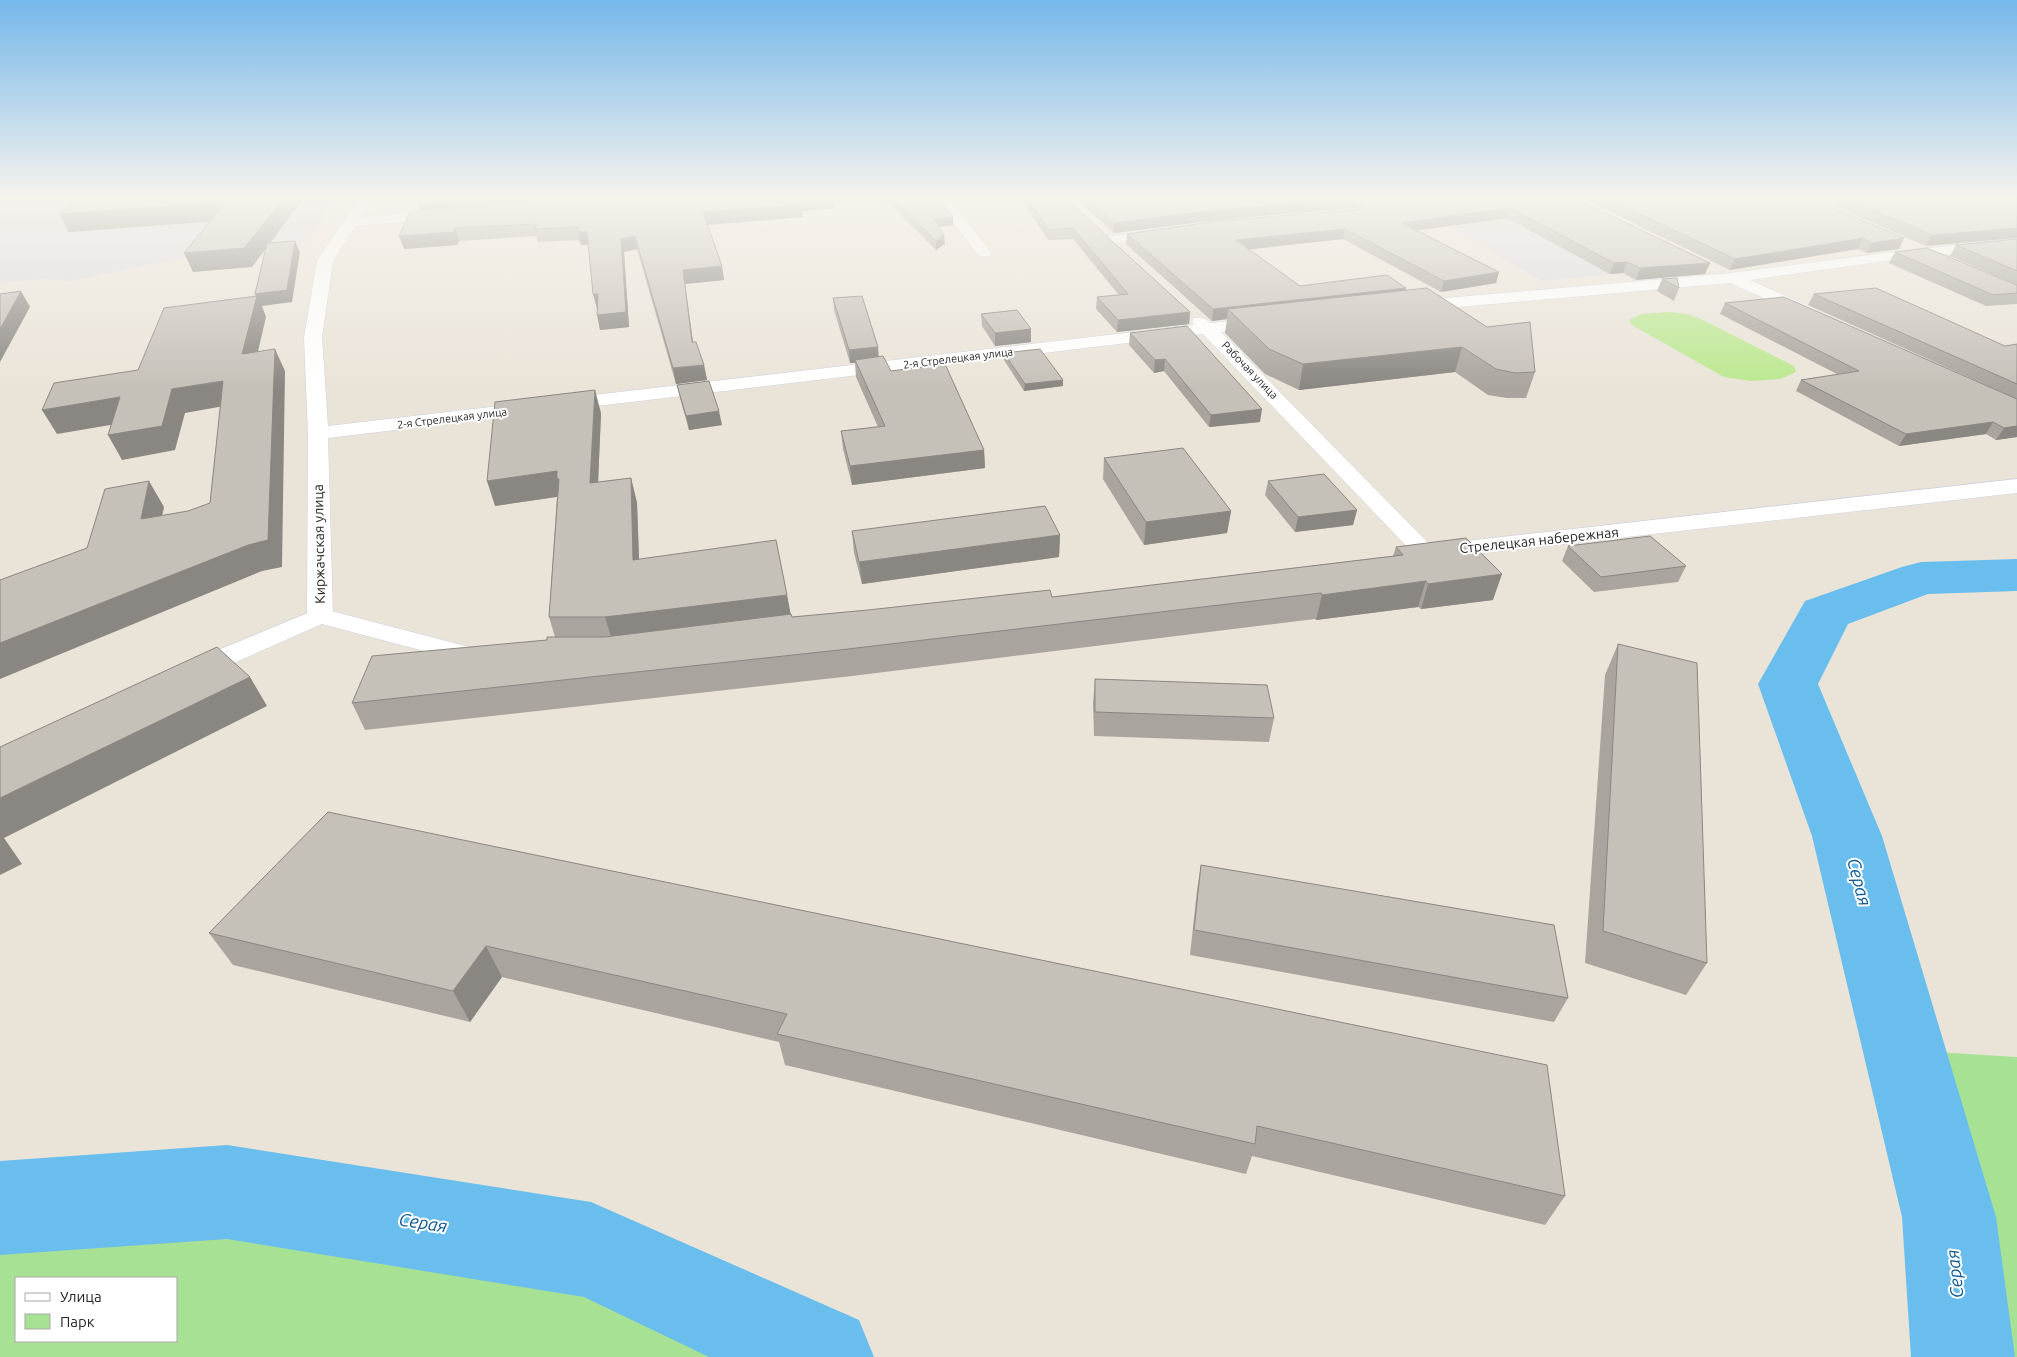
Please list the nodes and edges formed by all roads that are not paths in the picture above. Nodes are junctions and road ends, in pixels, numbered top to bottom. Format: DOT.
graph roads {
  1 [pos="325,261"];
  2 [pos="1861,261"];
  3 [pos="1945,261"];
  4 [pos="1706,265"];
  5 [pos="1953,265"];
  6 [pos="1731,278"];
  7 [pos="1391,307"];
  8 [pos="1187,310"];
  9 [pos="1821,318"];
  10 [pos="1276,321"];
  11 [pos="1208,329"];
  12 [pos="318,434"];
  13 [pos="2017,486"];
  14 [pos="1426,553"];
  15 [pos="1396,557"];
  16 [pos="320,616"];
  17 [pos="507,655"];
  18 [pos="164,682"];
  1 -- 12 [label="street, Киржачская улица"];
  2 -- 6 [label="street"];
  3 -- 5 [label="street"];
  4 -- 6 [label="street"];
  6 -- 7 [label="street"];
  6 -- 9 [label="street"];
  8 -- 11 [label="street, Рабочая улица"];
  10 -- 11 [label="street, 2-я Стрелецкая улица"];
  11 -- 12 [label="street, 2-я Стрелецкая улица"];
  11 -- 14 [label="street, Рабочая улица"];
  12 -- 16 [label="street, Киржачская улица"];
  13 -- 14 [label="street, Стрелецкая набережная"];
  14 -- 15 [label="street, Стрелецкая набережная"];
  16 -- 17 [label="street"];
  16 -- 18 [label="street, Киржачская улица"];
}
